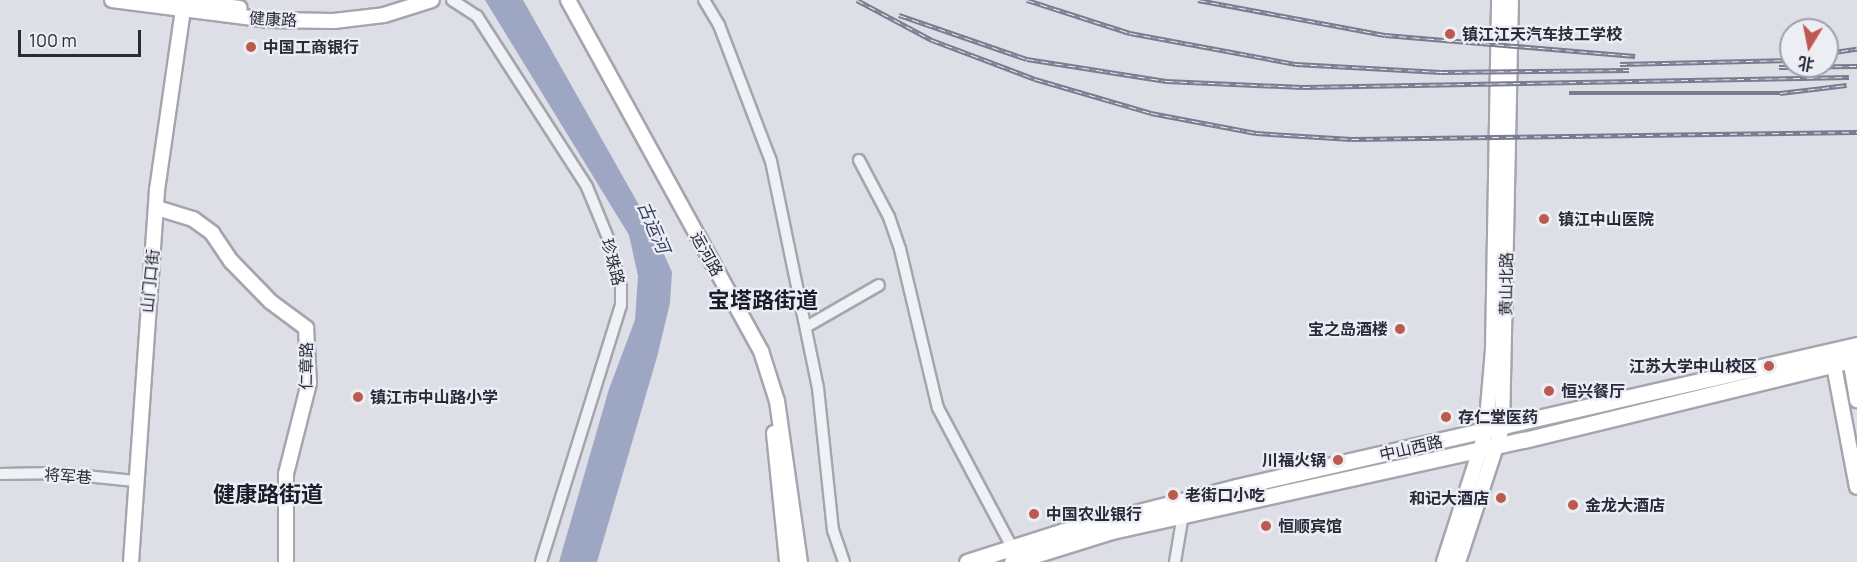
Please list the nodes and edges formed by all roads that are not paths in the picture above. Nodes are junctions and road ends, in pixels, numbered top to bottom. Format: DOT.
graph roads {
  1 [pos="112,0"];
  2 [pos="408,0"];
  3 [pos="432,0"];
  4 [pos="452,0"];
  5 [pos="559,0"];
  6 [pos="568,0"];
  7 [pos="704,0"];
  8 [pos="1499,0"];
  9 [pos="1511,0"];
  10 [pos="180,4"];
  11 [pos="860,160"];
  12 [pos="157,208"];
  13 [pos="879,285"];
  14 [pos="806,327"];
  15 [pos="1853,353"];
  16 [pos="1833,357"];
  17 [pos="1857,400"];
  18 [pos="1502,428"];
  19 [pos="1486,432"];
  20 [pos="1498,445"];
  21 [pos="1481,449"];
  22 [pos="0,474"];
  23 [pos="135,481"];
  24 [pos="1857,487"];
  25 [pos="1184,508"];
  26 [pos="1012,555"];
  27 [pos="132,562"];
  28 [pos="286,562"];
  29 [pos="541,562"];
  30 [pos="787,562"];
  31 [pos="800,562"];
  32 [pos="844,562"];
  33 [pos="967,562"];
  34 [pos="1175,562"];
  35 [pos="1444,562"];
  36 [pos="1458,562"];
  1 -- 10 [label="main road, 健康路"];
  2 -- 10 [label="main road, 健康路"];
  3 -- 10 [label="main road, 健康路"];
  4 -- 29 [label="street, 珍珠路"];
  5 -- 30 [label="main road, 运河路"];
  6 -- 31 [label="main road, 运河路"];
  7 -- 14 [label="street"];
  8 -- 19 [label="main road, 黄山北路"];
  9 -- 18 [label="main road, 黄山北路"];
  10 -- 12 [label="main road, 山门口街"];
  11 -- 26 [label="street"];
  12 -- 23 [label="main road, 山门口街"];
  12 -- 28 [label="main road, 仁章路"];
  13 -- 14 [label="street"];
  14 -- 32 [label="street"];
  15 -- 16 [label="main road, 中山西路"];
  15 -- 17 [label="main road"];
  16 -- 18 [label="main road, 中山西路"];
  16 -- 20 [label="main road, 中山西路"];
  16 -- 24 [label="main road"];
  18 -- 19 [label="main road, 中山西路"];
  18 -- 20 [label="main road, 黄山北路"];
  19 -- 21 [label="main road, 黄山北路"];
  19 -- 25 [label="main road, 中山西路"];
  20 -- 21 [label="main road, 中山西路"];
  20 -- 36 [label="main road, 黄山北路"];
  21 -- 25 [label="main road, 中山西路"];
  21 -- 35 [label="main road, 黄山北路"];
  22 -- 23 [label="street, 将军巷"];
  23 -- 27 [label="main road, 山门口街"];
  25 -- 26 [label="main road, 中山西路"];
  25 -- 34 [label="street"];
  26 -- 33 [label="main road, 中山西路"];
}
